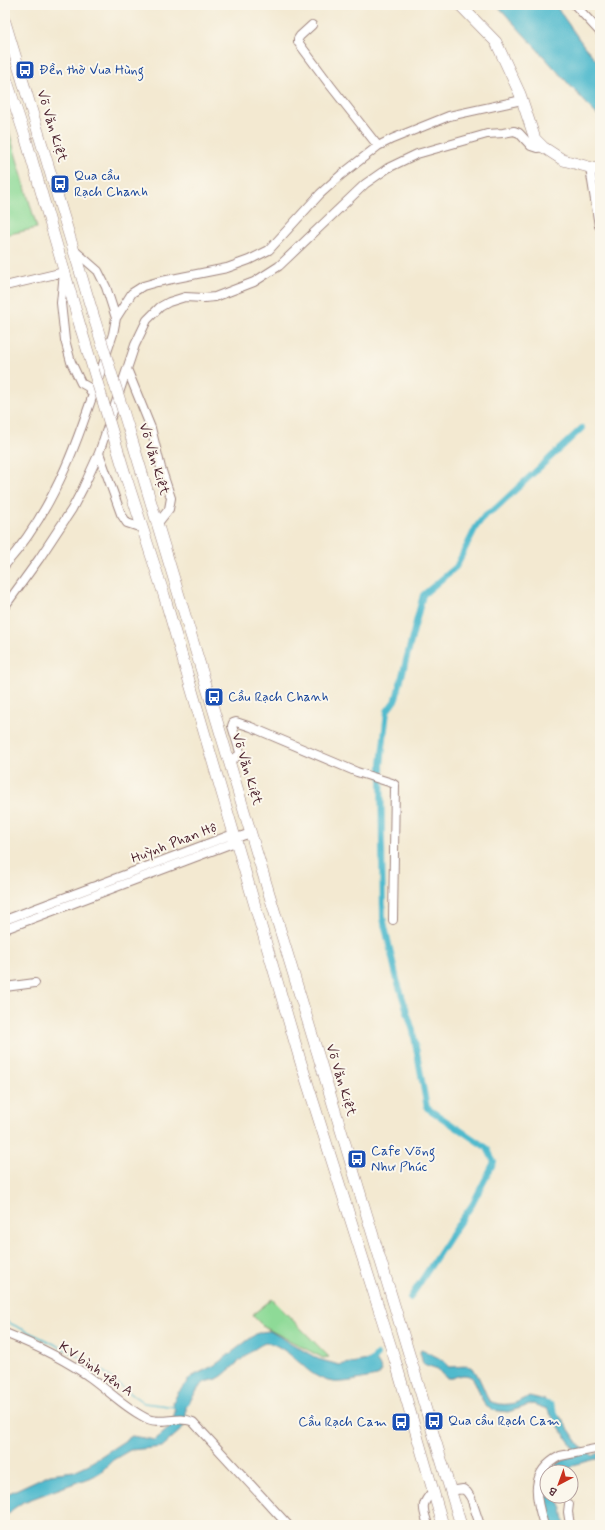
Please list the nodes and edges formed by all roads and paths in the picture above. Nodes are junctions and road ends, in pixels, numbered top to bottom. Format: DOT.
graph roads {
  1 [pos="460,5"];
  2 [pos="575,5"];
  3 [pos="5,22"];
  4 [pos="312,25"];
  5 [pos="600,32"];
  6 [pos="5,75"];
  7 [pos="523,102"];
  8 [pos="378,146"];
  9 [pos="543,147"];
  10 [pos="595,169"];
  11 [pos="599,226"];
  12 [pos="74,250"];
  13 [pos="64,272"];
  14 [pos="5,286"];
  15 [pos="116,318"];
  16 [pos="127,369"];
  17 [pos="118,393"];
  18 [pos="93,395"];
  19 [pos="99,454"];
  20 [pos="158,523"];
  21 [pos="142,528"];
  22 [pos="5,565"];
  23 [pos="5,606"];
  24 [pos="229,762"];
  25 [pos="251,833"];
  26 [pos="234,838"];
  27 [pos="5,920"];
  28 [pos="393,920"];
  29 [pos="5,929"];
  30 [pos="35,983"];
  31 [pos="5,987"];
  32 [pos="371,1232"];
  33 [pos="356,1235"];
  34 [pos="5,1333"];
  35 [pos="600,1448"];
  36 [pos="433,1491"];
  37 [pos="450,1491"];
  38 [pos="569,1504"];
  39 [pos="288,1525"];
  40 [pos="428,1525"];
  41 [pos="443,1525"];
  42 [pos="461,1525"];
  43 [pos="480,1525"];
  44 [pos="544,1525"];
  45 [pos="570,1525"];
  1 -- 7 [label="main road"];
  2 -- 5 [label="street"];
  3 -- 12 [label="main road, Võ Văn Kiệt"];
  4 -- 8 [label="street"];
  6 -- 13 [label="main road, Võ Văn Kiệt"];
  7 -- 8 [label="street"];
  7 -- 9 [label="main road"];
  8 -- 15 [label="street"];
  9 -- 10 [label="main road"];
  9 -- 16 [label="street"];
  10 -- 11 [label="street"];
  12 -- 15 [label="street"];
  12 -- 17 [label="main road, Võ Văn Kiệt, bridge"];
  13 -- 14 [label="street"];
  13 -- 18 [label="street"];
  13 -- 21 [label="main road, Võ Văn Kiệt, bridge"];
  15 -- 18 [label="street"];
  16 -- 17 [label="street"];
  16 -- 20 [label="street"];
  17 -- 19 [label="street"];
  17 -- 20 [label="main road, Võ Văn Kiệt, bridge"];
  18 -- 22 [label="street"];
  19 -- 21 [label="street"];
  19 -- 23 [label="street"];
  20 -- 24 [label="main road, Võ Văn Kiệt"];
  21 -- 26 [label="main road, Võ Văn Kiệt"];
  24 -- 25 [label="main road, Võ Văn Kiệt"];
  24 -- 28 [label="street"];
  25 -- 26 [label="street"];
  25 -- 32 [label="main road, Võ Văn Kiệt"];
  26 -- 27 [label="street, Huỳnh Phan Hộ"];
  26 -- 29 [label="street, Huỳnh Phan Hộ"];
  26 -- 33 [label="main road, Võ Văn Kiệt"];
  30 -- 31 [label="street"];
  32 -- 33 [label="main road"];
  32 -- 37 [label="main road, Võ Văn Kiệt"];
  33 -- 36 [label="main road, Võ Văn Kiệt"];
  34 -- 39 [label="street, KV bình yên A"];
  35 -- 44 [label="street"];
  36 -- 40 [label="street"];
  36 -- 41 [label="main road, Võ Văn Kiệt"];
  37 -- 42 [label="main road, Võ Văn Kiệt"];
  37 -- 43 [label="street"];
  38 -- 45 [label="street"];
}
